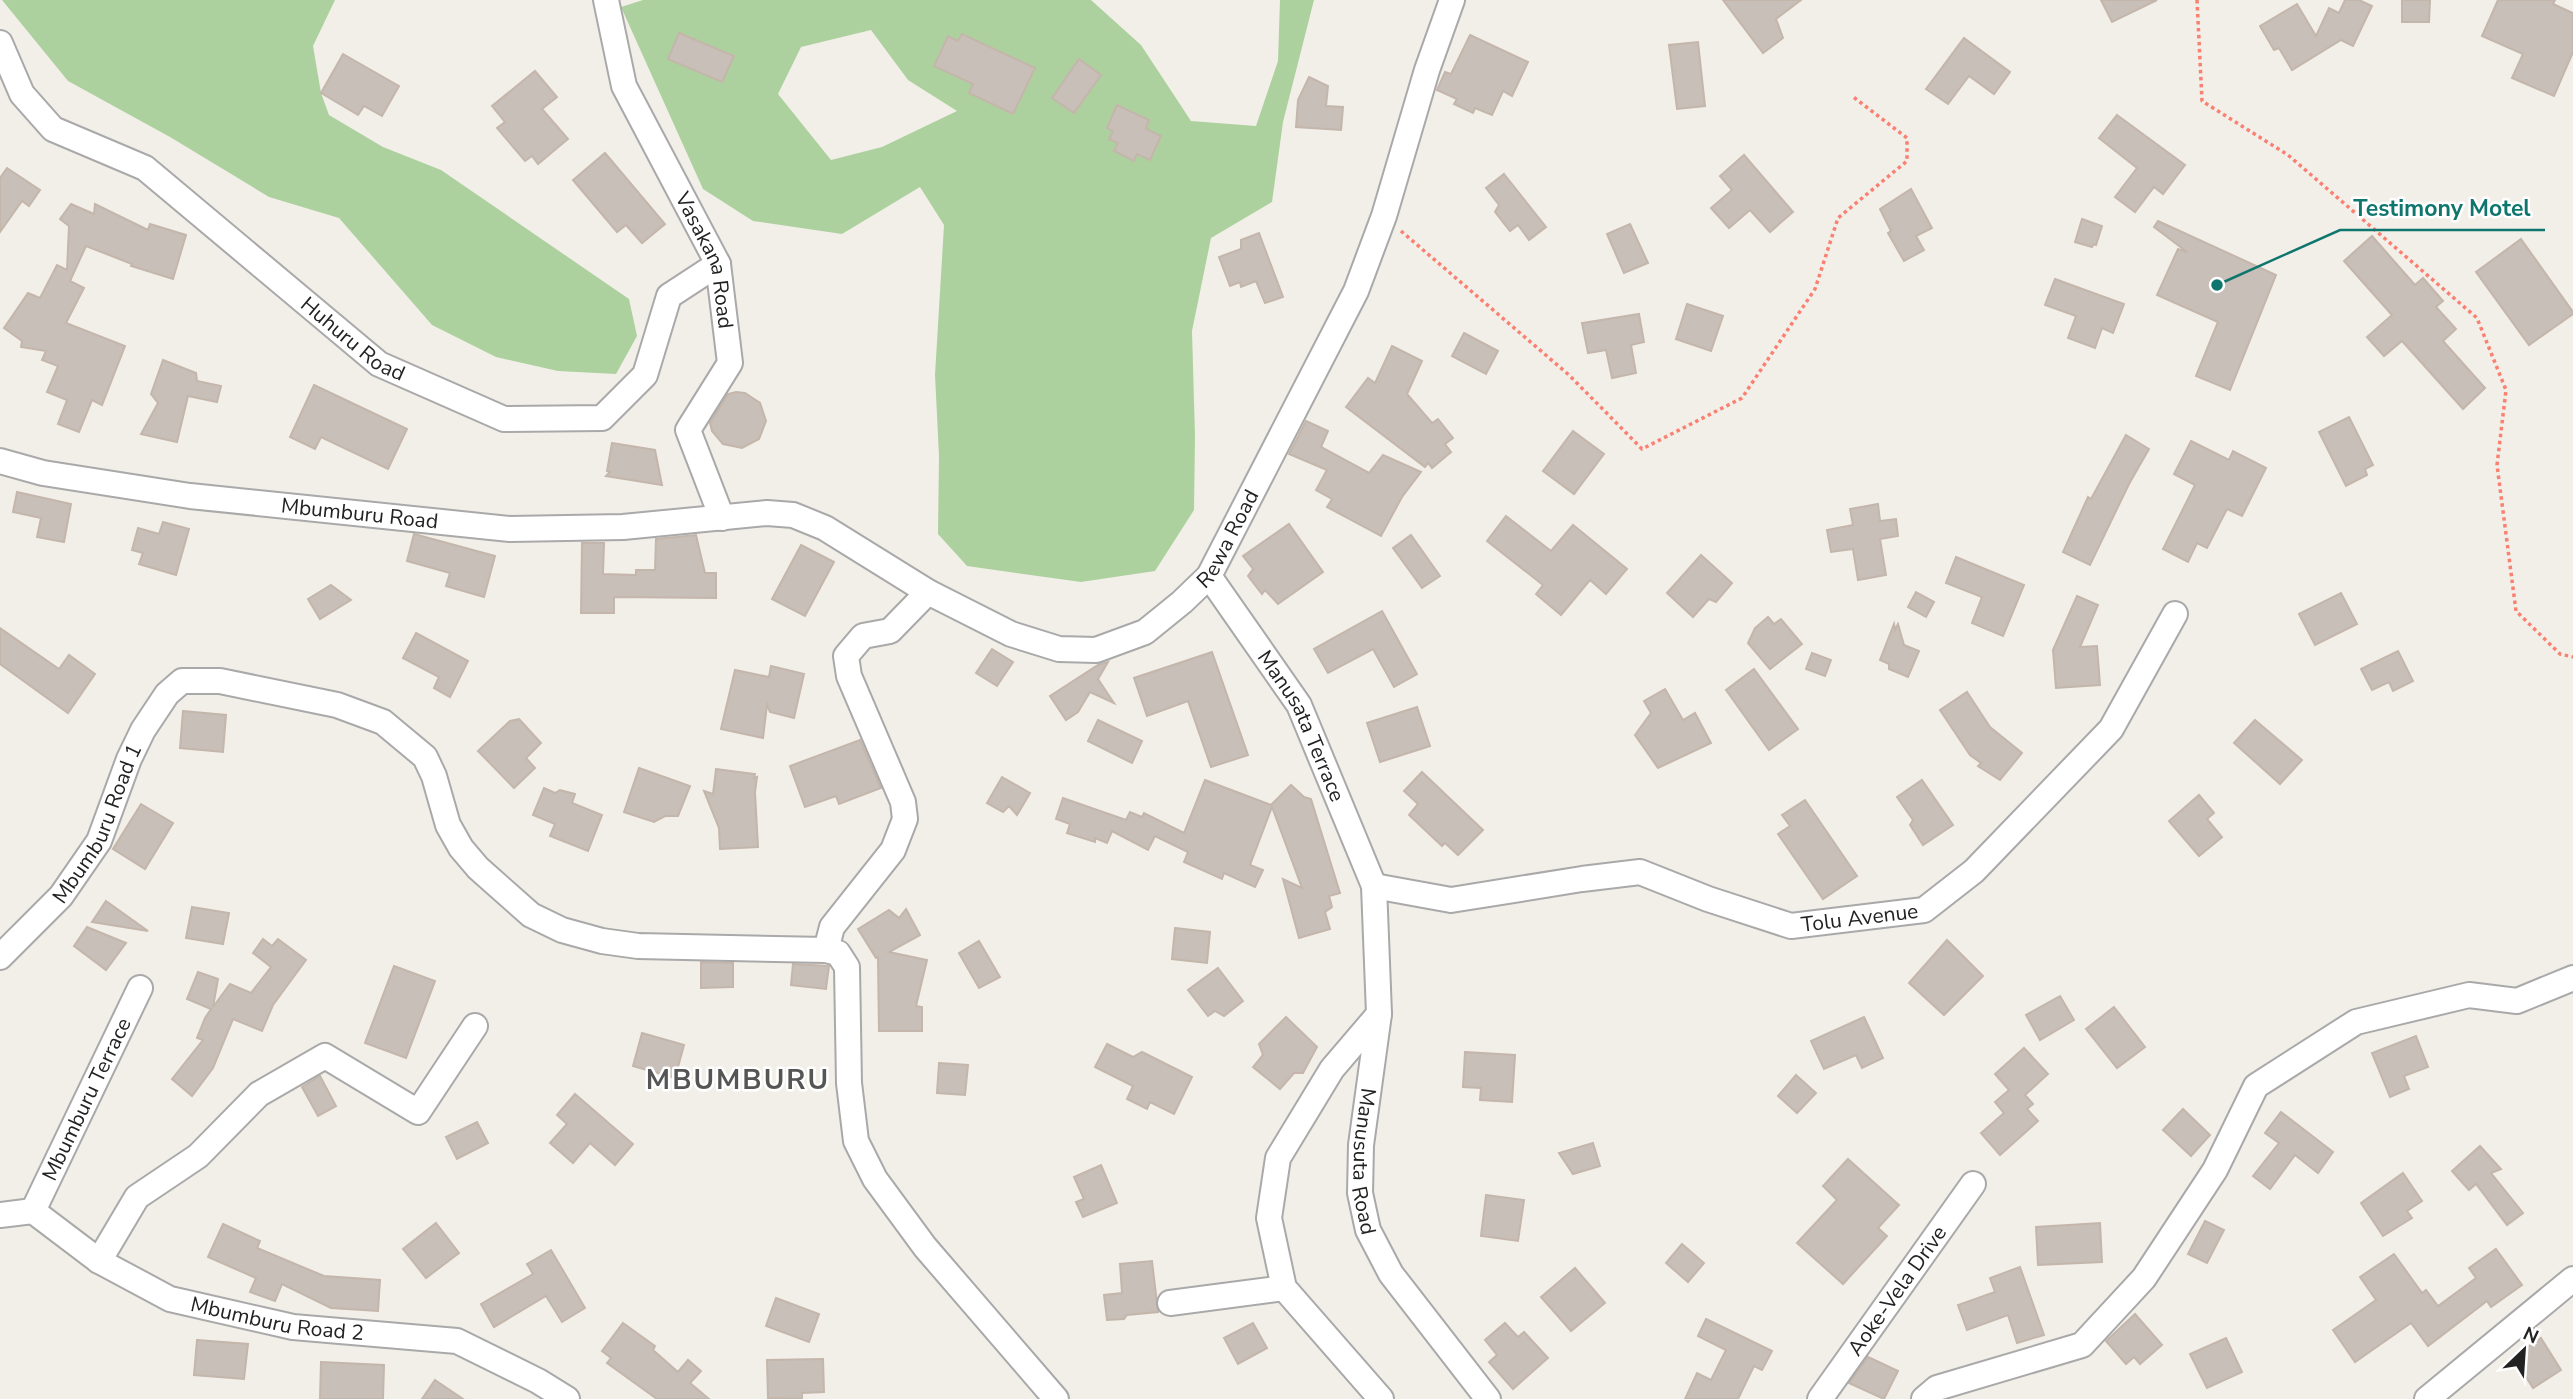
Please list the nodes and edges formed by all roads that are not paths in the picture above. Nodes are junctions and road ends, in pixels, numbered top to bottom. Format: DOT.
graph roads {
  1 [pos="606,0"];
  2 [pos="1452,0"];
  3 [pos="0,43"];
  4 [pos="718,264"];
  5 [pos="0,461"];
  6 [pos="722,518"];
  7 [pos="1209,576"];
  8 [pos="928,592"];
  9 [pos="2175,614"];
  10 [pos="1374,887"];
  11 [pos="826,950"];
  12 [pos="0,957"];
  13 [pos="2573,978"];
  14 [pos="140,988"];
  15 [pos="1379,1014"];
  16 [pos="475,1026"];
  17 [pos="1973,1184"];
  18 [pos="33,1211"];
  19 [pos="0,1215"];
  20 [pos="99,1261"];
  21 [pos="2573,1279"];
  22 [pos="1284,1288"];
  23 [pos="1170,1303"];
  24 [pos="567,1399"];
  25 [pos="1056,1399"];
  26 [pos="1381,1399"];
  27 [pos="1488,1399"];
  28 [pos="1820,1399"];
  29 [pos="1924,1399"];
  30 [pos="2427,1399"];
  1 -- 4 [label="street, Vasakana Road"];
  2 -- 7 [label="street, Rewa Road"];
  3 -- 4 [label="street, Huhuru Road"];
  4 -- 6 [label="street, Vasakana Road"];
  5 -- 6 [label="street, Mbumburu Road"];
  6 -- 8 [label="street, Rewa Road"];
  7 -- 8 [label="street, Rewa Road"];
  7 -- 10 [label="street, Manusata Terrace"];
  8 -- 11 [label="street"];
  9 -- 10 [label="street, Tolu Avenue"];
  10 -- 15 [label="street, Manusuta Road"];
  11 -- 12 [label="street, Mbumburu Road 1"];
  11 -- 25 [label="street"];
  13 -- 29 [label="street"];
  14 -- 18 [label="street, Mbumburu Terrace"];
  15 -- 22 [label="street"];
  15 -- 27 [label="street, Manusuta Road"];
  16 -- 20 [label="street"];
  17 -- 28 [label="street, Aoke-Vela Drive"];
  18 -- 19 [label="street"];
  18 -- 20 [label="street, Mbumburu Road 2"];
  20 -- 24 [label="street, Mbumburu Road 2"];
  21 -- 30 [label="street"];
  22 -- 23 [label="street"];
  22 -- 26 [label="street"];
}
